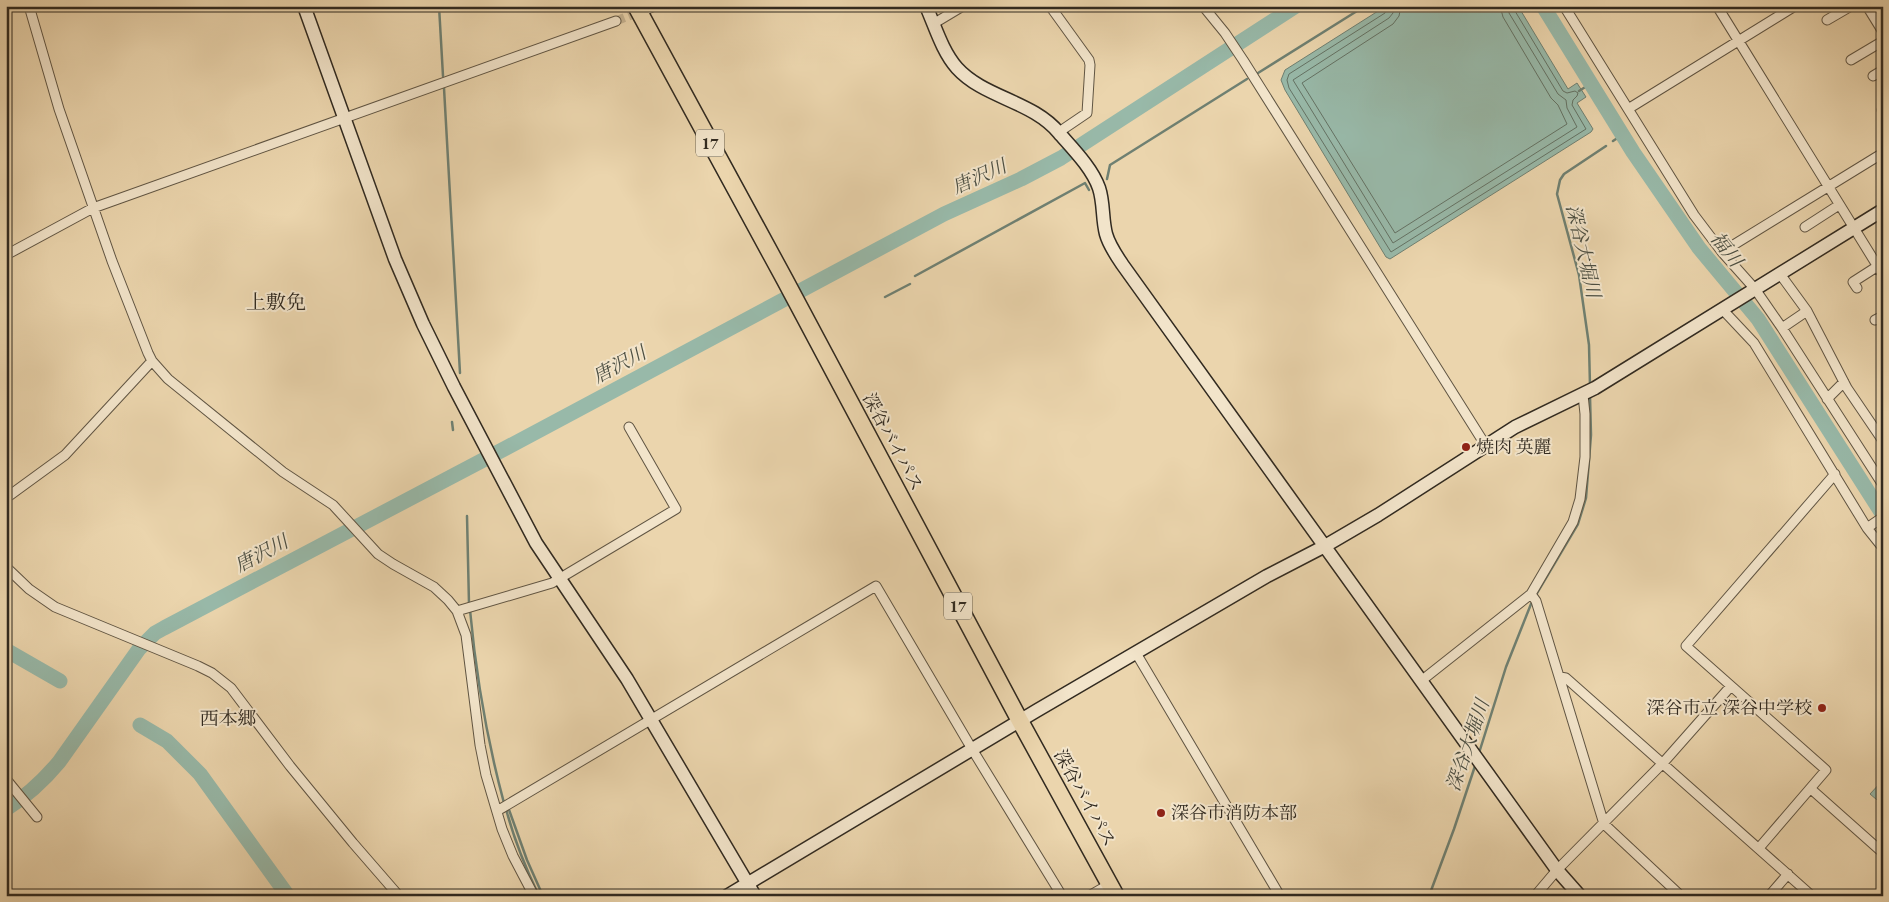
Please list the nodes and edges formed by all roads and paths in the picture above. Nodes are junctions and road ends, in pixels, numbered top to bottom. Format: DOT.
graph roads {
  1 [pos="29,6"];
  2 [pos="304,6"];
  3 [pos="655,6"];
  4 [pos="926,6"];
  5 [pos="962,6"];
  6 [pos="1050,6"];
  7 [pos="1203,6"];
  8 [pos="1564,6"];
  9 [pos="1717,6"];
  10 [pos="1795,6"];
  11 [pos="1850,6"];
  12 [pos="1867,6"];
  13 [pos="641,8"];
  14 [pos="1879,17"];
  15 [pos="1827,20"];
  16 [pos="616,21"];
  17 [pos="933,24"];
  18 [pos="1883,32"];
  19 [pos="1738,41"];
  20 [pos="1883,41"];
  21 [pos="1851,60"];
  22 [pos="1883,70"];
  23 [pos="1874,76"];
  24 [pos="1628,109"];
  25 [pos="344,118"];
  26 [pos="1060,133"];
  27 [pos="1883,153"];
  28 [pos="1829,188"];
  29 [pos="1840,205"];
  30 [pos="93,208"];
  31 [pos="1883,210"];
  32 [pos="1805,227"];
  33 [pos="1855,228"];
  34 [pos="1722,252"];
  35 [pos="6,255"];
  36 [pos="1878,266"];
  37 [pos="1780,274"];
  38 [pos="1883,275"];
  39 [pos="1857,288"];
  40 [pos="1753,290"];
  41 [pos="1725,307"];
  42 [pos="1807,311"];
  43 [pos="1782,328"];
  44 [pos="152,361"];
  45 [pos="1844,382"];
  46 [pos="1583,395"];
  47 [pos="1827,399"];
  48 [pos="628,427"];
  49 [pos="1883,441"];
  50 [pos="1486,446"];
  51 [pos="1835,474"];
  52 [pos="1883,485"];
  53 [pos="6,498"];
  54 [pos="1883,518"];
  55 [pos="1869,526"];
  56 [pos="1325,546"];
  57 [pos="1883,548"];
  58 [pos="6,567"];
  59 [pos="560,579"];
  60 [pos="1531,594"];
  61 [pos="457,611"];
  62 [pos="1136,653"];
  63 [pos="1560,677"];
  64 [pos="1421,681"];
  65 [pos="1731,686"];
  66 [pos="651,719"];
  67 [pos="1020,721"];
  68 [pos="972,749"];
  69 [pos="1663,764"];
  70 [pos="8,781"];
  71 [pos="1811,789"];
  72 [pos="498,811"];
  73 [pos="35,815"];
  74 [pos="1604,824"];
  75 [pos="1759,848"];
  76 [pos="1883,853"];
  77 [pos="1557,870"];
  78 [pos="1788,874"];
  79 [pos="748,884"];
  80 [pos="1113,890"];
  81 [pos="399,896"];
  82 [pos="534,896"];
  83 [pos="727,896"];
  84 [pos="755,896"];
  85 [pos="1062,896"];
  86 [pos="1089,896"];
  87 [pos="1280,896"];
  88 [pos="1535,896"];
  89 [pos="1580,896"];
  90 [pos="1681,896"];
  91 [pos="1769,896"];
  92 [pos="1812,896"];
  1 -- 30 [label="street"];
  2 -- 25 [label="street"];
  3 -- 13 [label="street"];
  4 -- 17 [label="street"];
  5 -- 17 [label="street"];
  6 -- 26 [label="street"];
  7 -- 50 [label="street"];
  8 -- 24 [label="street"];
  9 -- 19 [label="street"];
  10 -- 19 [label="street"];
  11 -- 15 [label="street"];
  12 -- 14 [label="street"];
  13 -- 67 [label="highway, 深谷バイパス / 17"];
  14 -- 18 [label="street"];
  16 -- 25 [label="street"];
  17 -- 26 [label="street"];
  19 -- 24 [label="street"];
  19 -- 28 [label="street"];
  20 -- 21 [label="street"];
  22 -- 23 [label="street"];
  24 -- 34 [label="street"];
  25 -- 30 [label="street"];
  25 -- 59 [label="street"];
  26 -- 56 [label="street"];
  27 -- 28 [label="street"];
  28 -- 29 [label="street"];
  28 -- 34 [label="street"];
  29 -- 32 [label="street"];
  29 -- 33 [label="street"];
  30 -- 35 [label="street"];
  30 -- 44 [label="street"];
  31 -- 33 [label="street"];
  33 -- 36 [label="street"];
  33 -- 37 [label="street"];
  34 -- 40 [label="street"];
  36 -- 38 [label="street"];
  36 -- 39 [label="street"];
  37 -- 40 [label="street"];
  37 -- 42 [label="street"];
  40 -- 41 [label="street"];
  40 -- 43 [label="street"];
  41 -- 46 [label="street"];
  41 -- 51 [label="street"];
  42 -- 43 [label="street"];
  42 -- 45 [label="street"];
  43 -- 47 [label="street"];
  44 -- 53 [label="street"];
  44 -- 61 [label="street"];
  45 -- 47 [label="street"];
  45 -- 49 [label="street"];
  46 -- 50 [label="street"];
  46 -- 60 [label="street"];
  47 -- 52 [label="street"];
  48 -- 59 [label="street"];
  50 -- 56 [label="street"];
  51 -- 55 [label="street"];
  51 -- 65 [label="street"];
  54 -- 55 [label="street"];
  55 -- 57 [label="street"];
  56 -- 62 [label="street"];
  56 -- 64 [label="street"];
  58 -- 81 [label="street"];
  59 -- 61 [label="street"];
  59 -- 66 [label="street"];
  60 -- 63 [label="street"];
  60 -- 64 [label="street"];
  61 -- 72 [label="street"];
  62 -- 67 [label="street"];
  62 -- 87 [label="street"];
  63 -- 69 [label="street"];
  63 -- 74 [label="street"];
  64 -- 77 [label="street"];
  65 -- 69 [label="street"];
  65 -- 71 [label="street"];
  66 -- 68 [label="street"];
  66 -- 72 [label="street"];
  66 -- 79 [label="street"];
  67 -- 68 [label="street"];
  67 -- 80 [label="highway, 深谷バイパス / 17"];
  68 -- 79 [label="street"];
  68 -- 85 [label="street"];
  69 -- 74 [label="street"];
  69 -- 75 [label="street"];
  70 -- 73 [label="street"];
  71 -- 75 [label="street"];
  71 -- 76 [label="street"];
  72 -- 82 [label="street"];
  74 -- 77 [label="street"];
  74 -- 90 [label="street"];
  75 -- 78 [label="street"];
  77 -- 88 [label="street"];
  77 -- 89 [label="street"];
  78 -- 91 [label="street"];
  78 -- 92 [label="street"];
  79 -- 83 [label="street"];
  79 -- 84 [label="street"];
  80 -- 86 [label="street"];
}
